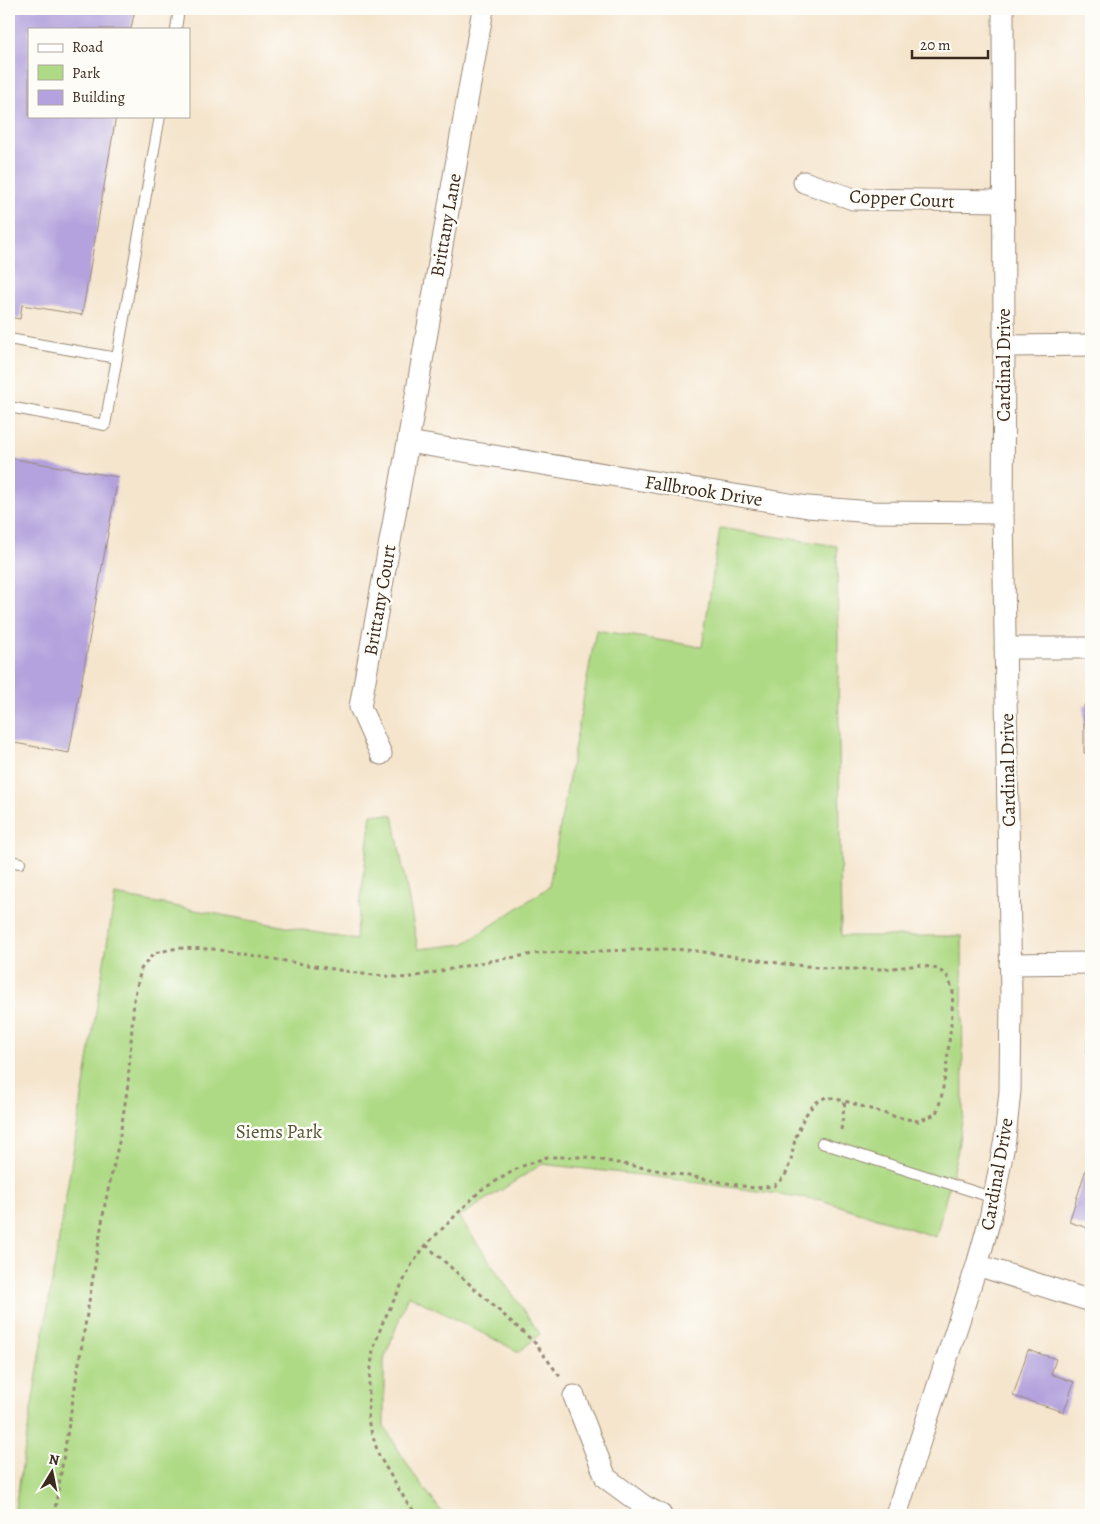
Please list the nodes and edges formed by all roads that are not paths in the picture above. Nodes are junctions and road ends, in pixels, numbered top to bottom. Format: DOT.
graph roads {
  1 [pos="179,9"];
  2 [pos="483,9"];
  3 [pos="1003,9"];
  4 [pos="176,28"];
  5 [pos="160,118"];
  6 [pos="804,182"];
  7 [pos="1002,201"];
  8 [pos="9,340"];
  9 [pos="1091,345"];
  10 [pos="1004,346"];
  11 [pos="117,358"];
  12 [pos="9,407"];
  13 [pos="408,442"];
  14 [pos="1003,513"];
  15 [pos="1005,648"];
  16 [pos="1091,648"];
  17 [pos="381,754"];
  18 [pos="9,861"];
  19 [pos="20,863"];
  20 [pos="1091,963"];
  21 [pos="1010,964"];
  22 [pos="822,1143"];
  23 [pos="994,1198"];
  24 [pos="977,1264"];
  25 [pos="1091,1301"];
  26 [pos="574,1396"];
  27 [pos="661,1515"];
  28 [pos="896,1515"];
  1 -- 4 [label="lane"];
  2 -- 13 [label="street, Brittany Lane"];
  3 -- 7 [label="street, Cardinal Drive"];
  5 -- 11 [label="lane"];
  6 -- 7 [label="street, Copper Court"];
  7 -- 10 [label="street, Cardinal Drive"];
  8 -- 11 [label="lane"];
  9 -- 10 [label="street"];
  10 -- 14 [label="street, Cardinal Drive"];
  11 -- 12 [label="lane"];
  13 -- 14 [label="street, Fallbrook Drive"];
  13 -- 17 [label="street, Brittany Court"];
  14 -- 15 [label="street, Cardinal Drive"];
  15 -- 16 [label="street"];
  15 -- 21 [label="street, Cardinal Drive"];
  18 -- 19 [label="lane"];
  20 -- 21 [label="street"];
  21 -- 23 [label="street, Cardinal Drive"];
  22 -- 23 [label="lane"];
  23 -- 24 [label="street, Cardinal Drive"];
  24 -- 25 [label="street"];
  24 -- 28 [label="street, Cardinal Drive"];
  26 -- 27 [label="street"];
}
